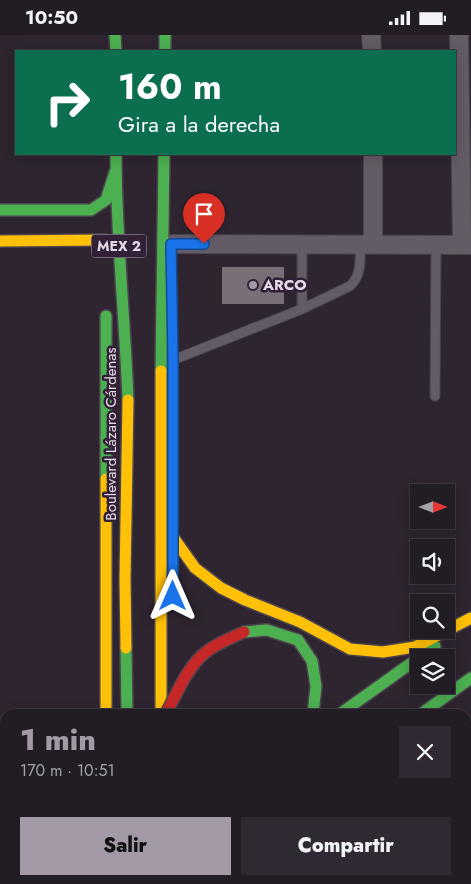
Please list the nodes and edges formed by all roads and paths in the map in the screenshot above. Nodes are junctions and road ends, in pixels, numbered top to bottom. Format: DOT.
graph roads {
  1 [pos="116,35"];
  2 [pos="165,35"];
  3 [pos="371,35"];
  4 [pos="459,35"];
  5 [pos="116,50"];
  6 [pos="165,50"];
  7 [pos="372,50"];
  8 [pos="116,155"];
  9 [pos="164,155"];
  10 [pos="373,155"];
  11 [pos="116,168"];
  12 [pos="164,195"];
  13 [pos="0,210"];
  14 [pos="116,211"];
  15 [pos="0,241"];
  16 [pos="171,244"];
  17 [pos="367,244"];
  18 [pos="302,245"];
  19 [pos="436,245"];
  20 [pos="466,245"];
  21 [pos="106,303"];
  22 [pos="302,309"];
  23 [pos="173,365"];
  24 [pos="435,396"];
  25 [pos="173,556"];
  26 [pos="471,619"];
  27 [pos="172,645"];
  28 [pos="471,678"];
  29 [pos="106,709"];
  30 [pos="127,709"];
  31 [pos="162,709"];
  32 [pos="169,709"];
  33 [pos="172,709"];
  34 [pos="314,709"];
  35 [pos="347,709"];
  36 [pos="428,709"];
  1 -- 5 [label="main road"];
  2 -- 6 [label="main road"];
  3 -- 7 [label="street"];
  4 -- 20 [label="street"];
  8 -- 11 [label="main road, Boulevard Lázaro Cárdenas / MEX 2"];
  9 -- 12 [label="main road, MEX 2"];
  10 -- 17 [label="street"];
  11 -- 13 [label="main road"];
  11 -- 14 [label="main road, Boulevard Lázaro Cárdenas / MEX 2"];
  12 -- 16 [label="main road"];
  12 -- 31 [label="main road, MEX 2"];
  14 -- 15 [label="main road"];
  14 -- 30 [label="main road, Boulevard Lázaro Cárdenas / MEX 2"];
  16 -- 18 [label="street"];
  16 -- 23 [label="main road"];
  17 -- 18 [label="street"];
  17 -- 19 [label="street"];
  17 -- 22 [label="lane"];
  18 -- 22 [label="lane"];
  19 -- 20 [label="street"];
  19 -- 24 [label="lane"];
  21 -- 29 [label="main road"];
  22 -- 23 [label="lane"];
  25 -- 26 [label="main road"];
  26 -- 35 [label="main road"];
  27 -- 33 [label="main road"];
  28 -- 36 [label="main road"];
  32 -- 34 [label="main road, bridge"];
}
